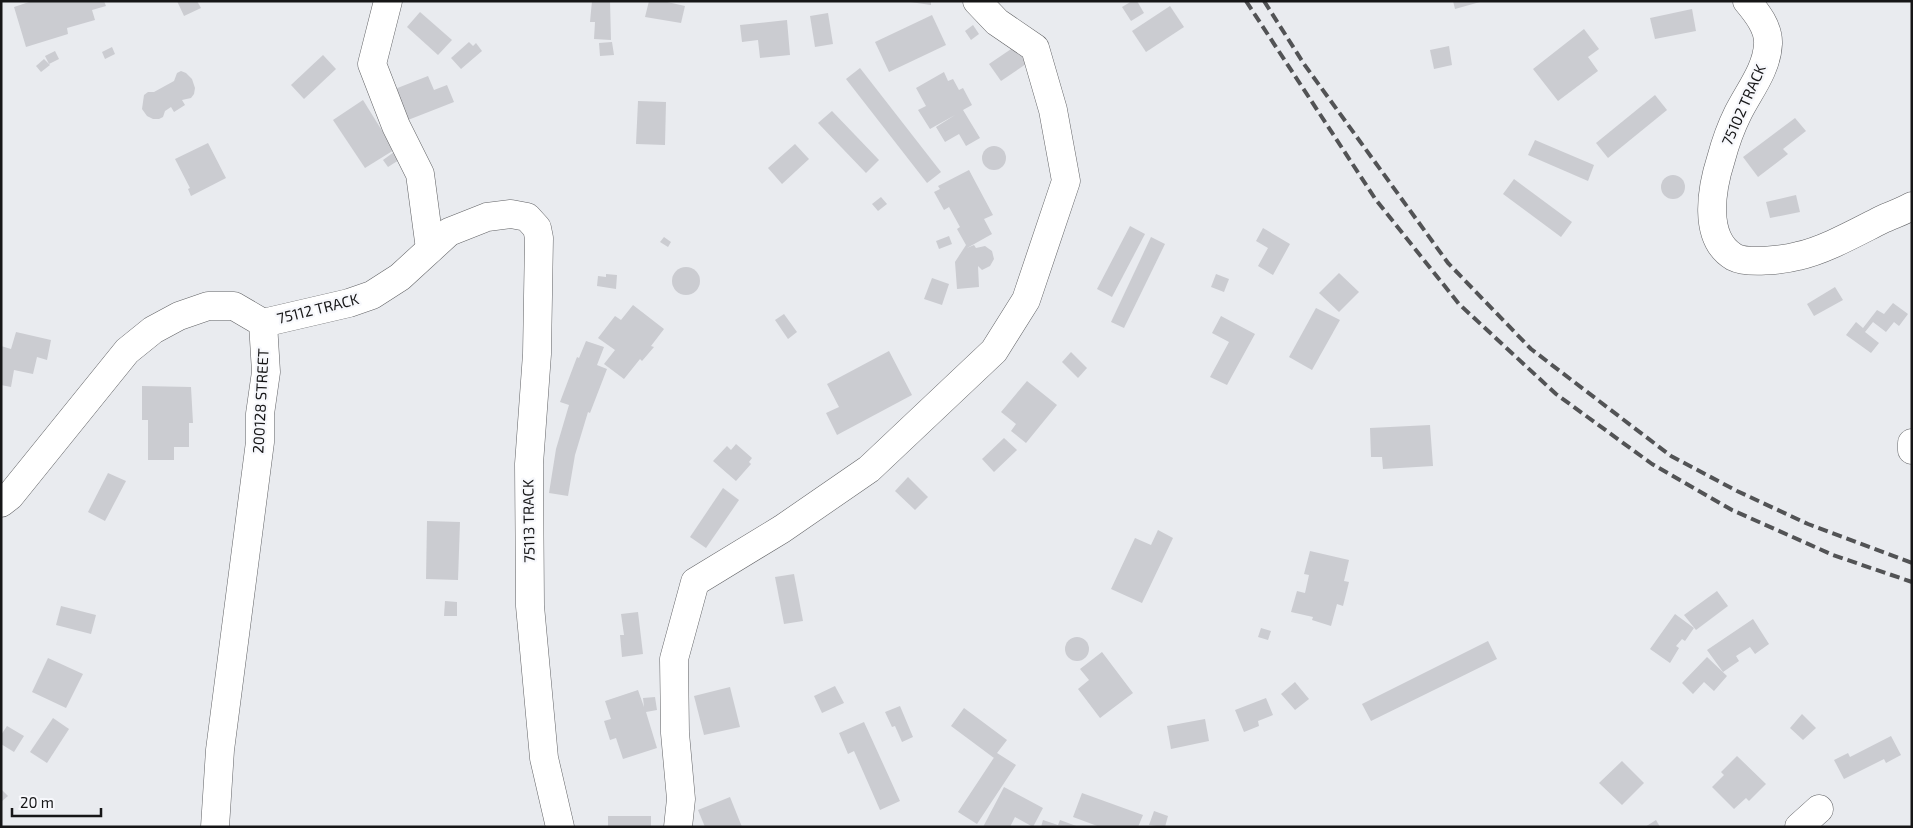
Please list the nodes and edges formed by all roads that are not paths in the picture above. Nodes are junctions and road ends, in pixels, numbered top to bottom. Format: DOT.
graph roads {
  1 [pos="388,1"];
  2 [pos="977,1"];
  3 [pos="1746,1"];
  4 [pos="1912,206"];
  5 [pos="527,216"];
  6 [pos="430,248"];
  7 [pos="263,323"];
  8 [pos="1912,443"];
  9 [pos="1912,450"];
  10 [pos="1,503"];
  11 [pos="1819,809"];
  12 [pos="215,827"];
  13 [pos="560,827"];
  14 [pos="678,827"];
  15 [pos="1799,827"];
  1 -- 6 [label="street"];
  2 -- 14 [label="street"];
  3 -- 4 [label="street, 75102 TRACK"];
  5 -- 6 [label="street, 75112 TRACK"];
  5 -- 13 [label="street, 75113 TRACK"];
  6 -- 7 [label="street, 75112 TRACK"];
  7 -- 10 [label="street"];
  7 -- 12 [label="street, 200128 STREET"];
  8 -- 9 [label="street"];
  11 -- 15 [label="street"];
}
